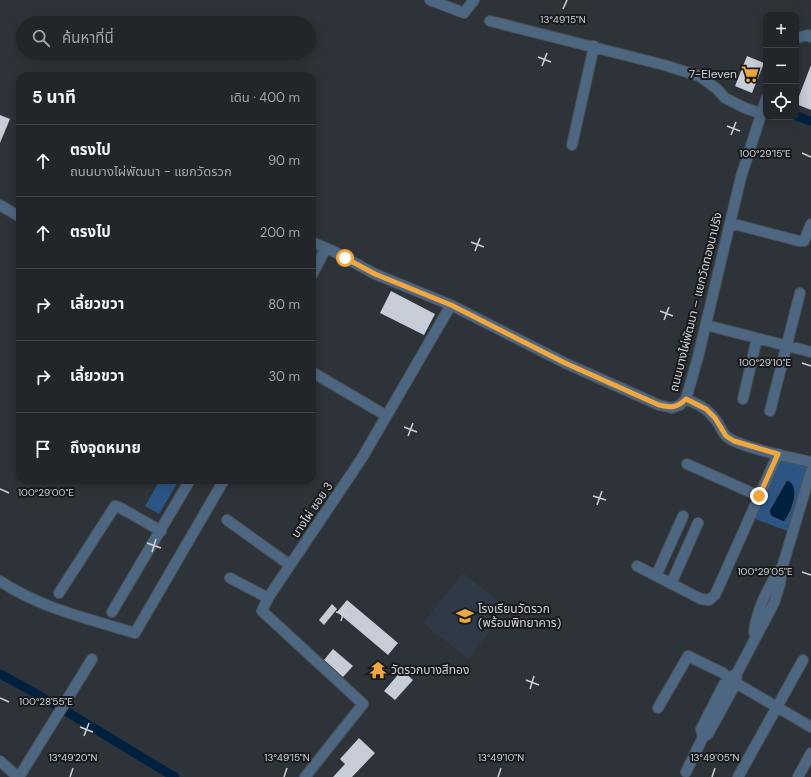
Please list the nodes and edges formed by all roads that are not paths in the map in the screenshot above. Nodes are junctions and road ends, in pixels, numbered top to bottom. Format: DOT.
graph roads {
  1 [pos="430,0"];
  2 [pos="474,1"];
  3 [pos="490,20"];
  4 [pos="799,37"];
  5 [pos="811,37"];
  6 [pos="594,46"];
  7 [pos="763,106"];
  8 [pos="760,113"];
  9 [pos="572,145"];
  10 [pos="0,205"];
  11 [pos="16,214"];
  12 [pos="730,223"];
  13 [pos="811,224"];
  14 [pos="316,244"];
  15 [pos="326,248"];
  16 [pos="316,267"];
  17 [pos="800,293"];
  18 [pos="451,305"];
  19 [pos="706,325"];
  20 [pos="757,338"];
  21 [pos="787,345"];
  22 [pos="811,352"];
  23 [pos="316,374"];
  24 [pos="686,399"];
  25 [pos="743,399"];
  26 [pos="770,411"];
  27 [pos="380,412"];
  28 [pos="778,454"];
  29 [pos="811,462"];
  30 [pos="687,464"];
  31 [pos="811,472"];
  32 [pos="188,484"];
  33 [pos="222,484"];
  34 [pos="759,496"];
  35 [pos="683,516"];
  36 [pos="227,520"];
  37 [pos="698,524"];
  38 [pos="161,531"];
  39 [pos="290,565"];
  40 [pos="637,566"];
  41 [pos="656,576"];
  42 [pos="230,578"];
  43 [pos="0,581"];
  44 [pos="671,584"];
  45 [pos="59,594"];
  46 [pos="268,598"];
  47 [pos="112,612"];
  48 [pos="92,659"];
  49 [pos="803,660"];
  50 [pos="734,678"];
  51 [pos="658,708"];
  52 [pos="776,708"];
  53 [pos="811,727"];
  54 [pos="811,753"];
  55 [pos="0,761"];
  56 [pos="686,772"];
  57 [pos="19,777"];
  58 [pos="305,777"];
  59 [pos="738,777"];
  60 [pos="798,777"];
  1 -- 2 [label="street"];
  3 -- 6 [label="street"];
  4 -- 5 [label="street"];
  6 -- 8 [label="street"];
  6 -- 9 [label="street"];
  7 -- 8 [label="street, ถนนบางไผ่พัฒนา – แยกวัดทองนาปรัง"];
  8 -- 12 [label="street, ถนนบางไผ่พัฒนา – แยกวัดทองนาปรัง"];
  10 -- 11 [label="street"];
  12 -- 13 [label="street"];
  12 -- 19 [label="street, ถนนบางไผ่พัฒนา – แยกวัดทองนาปรัง"];
  14 -- 15 [label="street, ถนนบางไผ่พัฒนา – แยกวัดทองนาปรัง"];
  15 -- 16 [label="street"];
  15 -- 18 [label="street, ถนนบางไผ่พัฒนา – แยกวัดทองนาปรัง"];
  17 -- 21 [label="street"];
  18 -- 24 [label="street, ถนนบางไผ่พัฒนา – แยกวัดทองนาปรัง"];
  18 -- 39 [label="street, บางไผ่ ซอย 3"];
  19 -- 20 [label="street"];
  19 -- 24 [label="street, ถนนบางไผ่พัฒนา – แยกวัดทองนาปรัง"];
  20 -- 21 [label="street"];
  20 -- 25 [label="street"];
  21 -- 22 [label="street"];
  21 -- 26 [label="street"];
  23 -- 27 [label="street"];
  24 -- 28 [label="street"];
  28 -- 29 [label="street"];
  28 -- 34 [label="street"];
  30 -- 34 [label="street"];
  31 -- 50 [label="street"];
  32 -- 38 [label="street"];
  33 -- 43 [label="street"];
  34 -- 44 [label="street"];
  35 -- 41 [label="street"];
  36 -- 39 [label="street"];
  37 -- 44 [label="street"];
  38 -- 45 [label="street"];
  38 -- 47 [label="street"];
  39 -- 46 [label="street, บางไผ่ ซอย 3"];
  40 -- 41 [label="street"];
  41 -- 44 [label="street"];
  42 -- 46 [label="street"];
  46 -- 58 [label="street, บางไผ่ ซอย 3"];
  48 -- 57 [label="street"];
  49 -- 52 [label="street"];
  50 -- 51 [label="street"];
  50 -- 52 [label="street"];
  50 -- 56 [label="street"];
  52 -- 53 [label="street"];
  52 -- 59 [label="street"];
  54 -- 60 [label="street"];
  55 -- 57 [label="street"];
}
